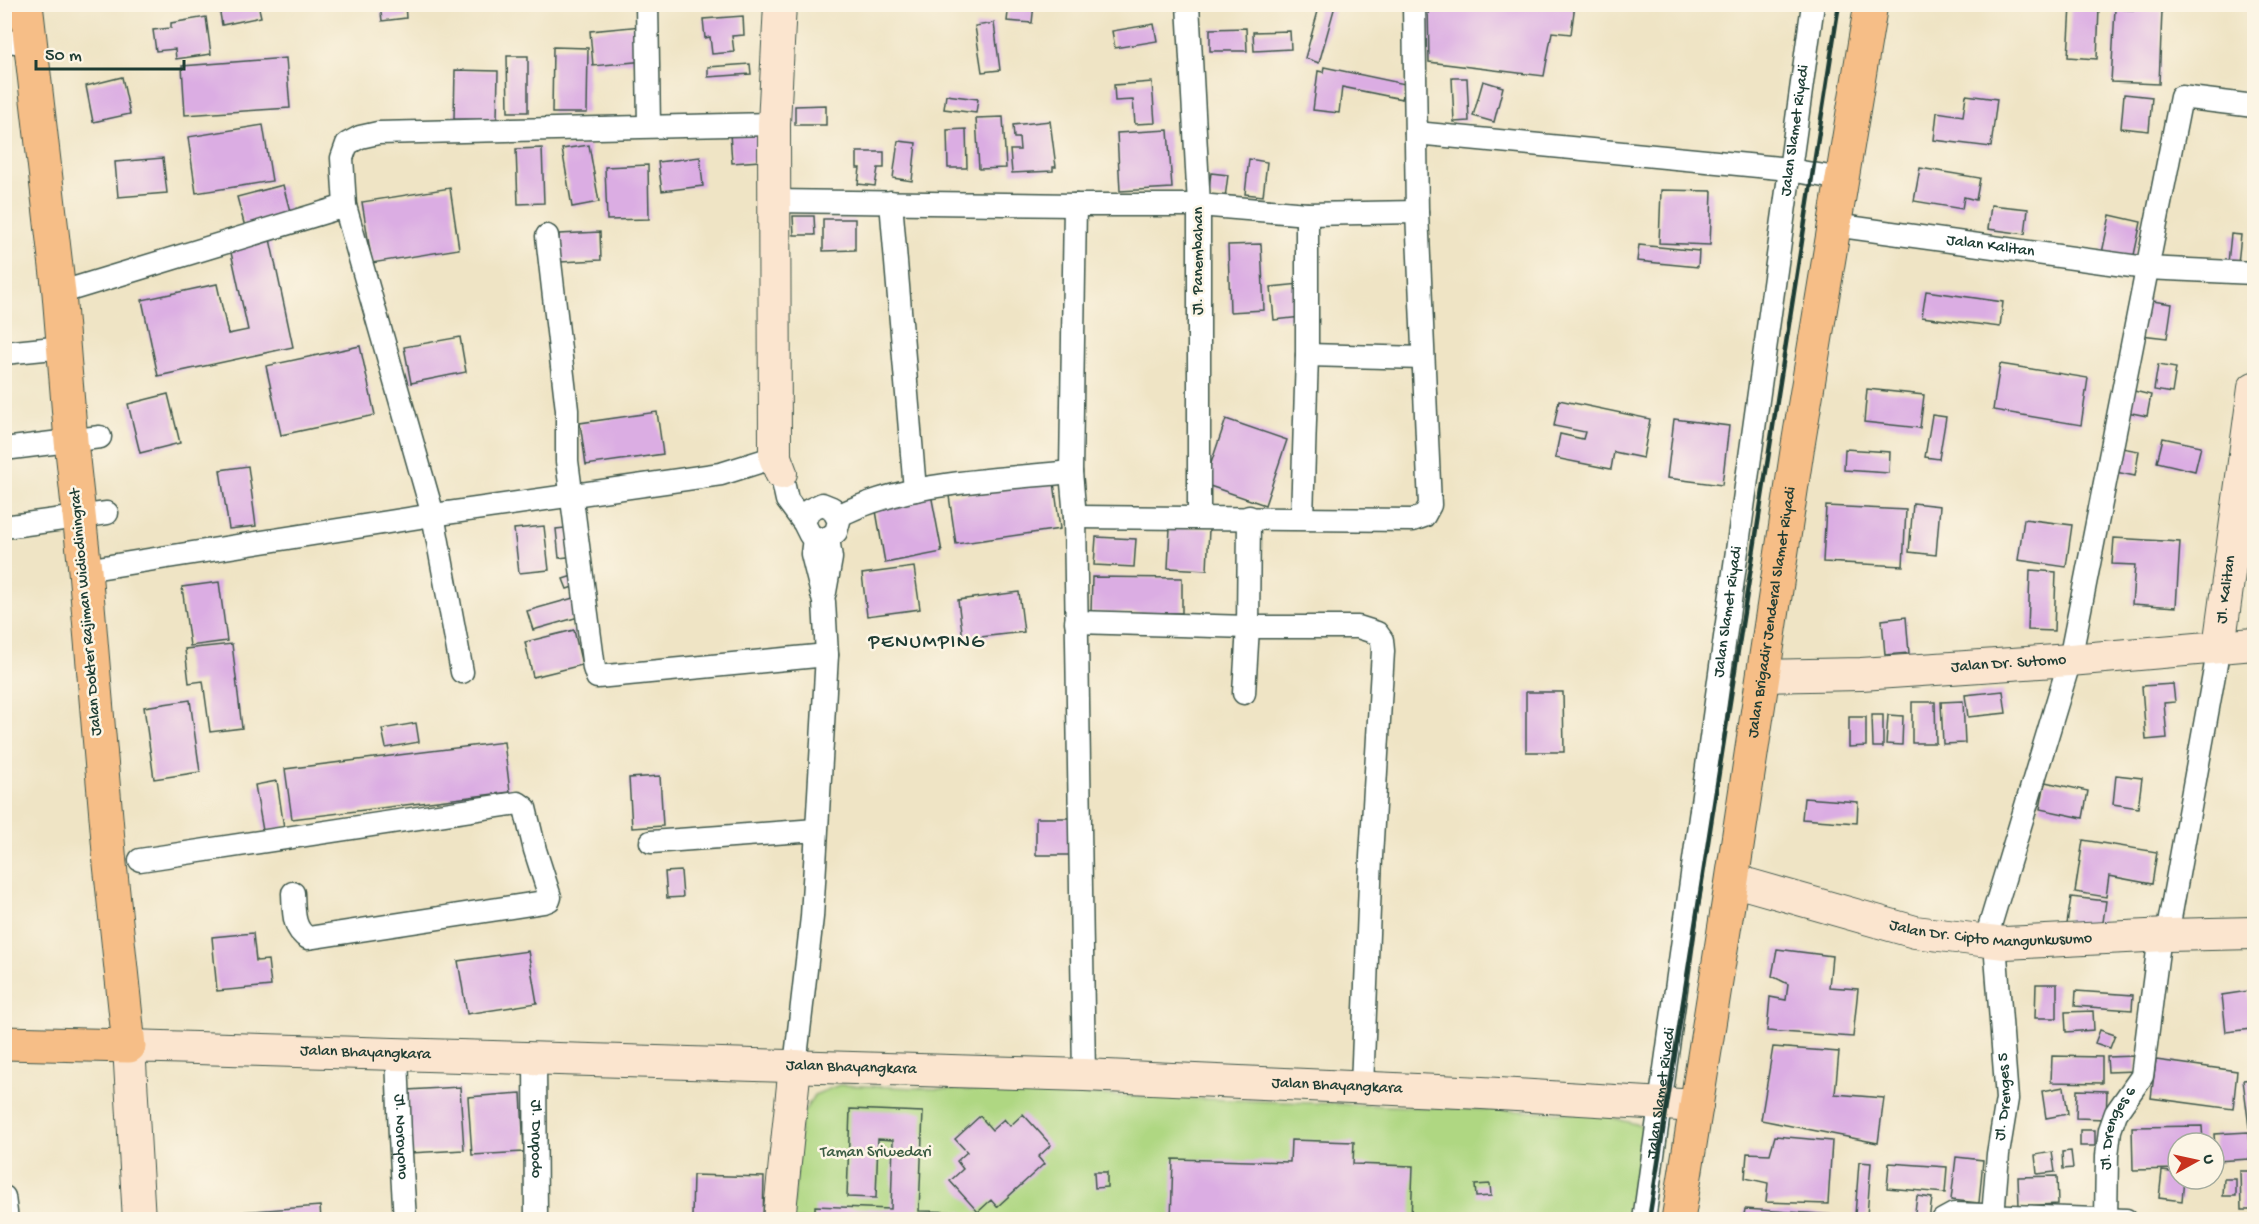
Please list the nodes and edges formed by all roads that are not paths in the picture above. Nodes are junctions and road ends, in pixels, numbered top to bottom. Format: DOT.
graph roads {
  1 [pos="26,4"];
  2 [pos="647,4"];
  3 [pos="780,4"];
  4 [pos="1188,4"];
  5 [pos="1414,4"];
  6 [pos="1813,4"];
  7 [pos="1871,4"];
  8 [pos="17,42"];
  9 [pos="2254,106"];
  10 [pos="774,124"];
  11 [pos="649,126"];
  12 [pos="1416,133"];
  13 [pos="1790,169"];
  14 [pos="1841,179"];
  15 [pos="773,201"];
  16 [pos="891,202"];
  17 [pos="1199,204"];
  18 [pos="345,206"];
  19 [pos="1075,206"];
  20 [pos="1417,213"];
  21 [pos="1307,214"];
  22 [pos="1834,225"];
  23 [pos="547,236"];
  24 [pos="2146,268"];
  25 [pos="2254,273"];
  26 [pos="59,293"];
  27 [pos="64,347"];
  28 [pos="4,353"];
  29 [pos="1307,355"];
  30 [pos="1423,358"];
  31 [pos="2254,388"];
  32 [pos="85,439"];
  33 [pos="4,449"];
  34 [pos="778,465"];
  35 [pos="1071,471"];
  36 [pos="915,489"];
  37 [pos="572,496"];
  38 [pos="93,515"];
  39 [pos="433,515"];
  40 [pos="1075,517"];
  41 [pos="1199,517"];
  42 [pos="1249,517"];
  43 [pos="1302,518"];
  44 [pos="815,526"];
  45 [pos="4,527"];
  46 [pos="85,570"];
  47 [pos="1076,622"];
  48 [pos="1248,627"];
  49 [pos="2254,644"];
  50 [pos="2219,647"];
  51 [pos="827,655"];
  52 [pos="2070,660"];
  53 [pos="462,672"];
  54 [pos="1763,676"];
  55 [pos="1244,693"];
  56 [pos="816,830"];
  57 [pos="651,842"];
  58 [pos="140,860"];
  59 [pos="1732,880"];
  60 [pos="293,893"];
  61 [pos="2254,933"];
  62 [pos="2164,935"];
  63 [pos="1990,942"];
  64 [pos="4,1043"];
  65 [pos="129,1046"];
  66 [pos="397,1054"];
  67 [pos="534,1058"];
  68 [pos="795,1066"];
  69 [pos="1084,1075"];
  70 [pos="1362,1087"];
  71 [pos="1661,1104"];
  72 [pos="1697,1106"];
  73 [pos="4,1197"];
  74 [pos="1993,1216"];
  75 [pos="1949,1217"];
  76 [pos="2106,1219"];
  77 [pos="7,1220"];
  78 [pos="140,1220"];
  79 [pos="405,1220"];
  80 [pos="536,1220"];
  81 [pos="779,1220"];
  82 [pos="1644,1220"];
  83 [pos="1678,1220"];
  84 [pos="2126,1220"];
  1 -- 8 [label="main road, Jalan Dokter Rajiman Widiodiningrat"];
  2 -- 11 [label="street"];
  3 -- 10 [label="main road"];
  4 -- 17 [label="street, Jl. Panembahan"];
  5 -- 12 [label="street"];
  6 -- 13 [label="street, Jalan Slamet Riyadi"];
  7 -- 14 [label="main road, Jalan Brigadir Jenderal Slamet Riyadi"];
  8 -- 26 [label="main road, Jalan Dokter Rajiman Widiodiningrat"];
  9 -- 24 [label="street"];
  10 -- 11 [label="street"];
  10 -- 15 [label="main road"];
  11 -- 18 [label="street"];
  12 -- 13 [label="street"];
  12 -- 20 [label="street"];
  13 -- 14 [label="street"];
  13 -- 71 [label="street, Jalan Slamet Riyadi"];
  14 -- 22 [label="main road, Jalan Brigadir Jenderal Slamet Riyadi"];
  15 -- 16 [label="street"];
  15 -- 34 [label="main road"];
  16 -- 19 [label="street"];
  16 -- 36 [label="street"];
  17 -- 19 [label="street"];
  17 -- 21 [label="street"];
  17 -- 41 [label="street, Jl. Panembahan"];
  18 -- 26 [label="street"];
  18 -- 39 [label="street"];
  19 -- 35 [label="street"];
  20 -- 21 [label="street"];
  20 -- 30 [label="street"];
  21 -- 29 [label="street"];
  22 -- 24 [label="street, Jalan Kalitan"];
  22 -- 54 [label="main road, Jalan Brigadir Jenderal Slamet Riyadi"];
  23 -- 37 [label="street"];
  24 -- 25 [label="street, Jalan Kalitan"];
  24 -- 52 [label="street"];
  26 -- 27 [label="main road, Jalan Dokter Rajiman Widiodiningrat"];
  27 -- 28 [label="street"];
  27 -- 32 [label="main road, Jalan Dokter Rajiman Widiodiningrat"];
  29 -- 30 [label="street"];
  29 -- 43 [label="street"];
  30 -- 43 [label="street"];
  31 -- 50 [label="main road, Jl. Kalitan"];
  32 -- 33 [label="street"];
  32 -- 38 [label="main road, Jalan Dokter Rajiman Widiodiningrat"];
  34 -- 37 [label="street"];
  34 -- 44 [label="street"];
  35 -- 36 [label="street"];
  35 -- 40 [label="street"];
  36 -- 44 [label="street"];
  37 -- 39 [label="street"];
  37 -- 51 [label="street"];
  38 -- 45 [label="street"];
  38 -- 46 [label="main road, Jalan Dokter Rajiman Widiodiningrat"];
  39 -- 46 [label="street"];
  39 -- 53 [label="street"];
  40 -- 41 [label="street"];
  40 -- 47 [label="street"];
  41 -- 42 [label="street"];
  42 -- 43 [label="street"];
  42 -- 48 [label="street"];
  44 -- 51 [label="street"];
  46 -- 65 [label="main road, Jalan Dokter Rajiman Widiodiningrat"];
  47 -- 48 [label="street"];
  47 -- 69 [label="street"];
  48 -- 55 [label="street"];
  48 -- 70 [label="street"];
  49 -- 50 [label="main road, Jalan Dr. Sutomo"];
  50 -- 52 [label="main road, Jalan Dr. Sutomo"];
  50 -- 62 [label="street, Jl. Drenges 6"];
  51 -- 56 [label="street"];
  52 -- 54 [label="main road, Jalan Dr. Sutomo"];
  52 -- 63 [label="street"];
  54 -- 59 [label="main road, Jalan Brigadir Jenderal Slamet Riyadi"];
  56 -- 57 [label="street"];
  56 -- 68 [label="street"];
  58 -- 60 [label="street"];
  59 -- 63 [label="main road, Jalan Dr. Cipto Mangunkusumo"];
  59 -- 72 [label="main road, Jalan Brigadir Jenderal Slamet Riyadi"];
  61 -- 62 [label="main road, Jalan Dr. Cipto Mangunkusumo"];
  62 -- 63 [label="main road, Jalan Dr. Cipto Mangunkusumo"];
  62 -- 76 [label="street, Jl. Drenges 6"];
  63 -- 74 [label="street, Jl. Drenges 5"];
  64 -- 65 [label="main road, Jalan Bhayangkara"];
  65 -- 66 [label="main road, Jalan Bhayangkara"];
  65 -- 78 [label="main road, Jalan Dokter Rajiman Widiodiningrat"];
  66 -- 67 [label="main road, Jalan Bhayangkara"];
  66 -- 79 [label="street, Jl. Noroyono"];
  67 -- 68 [label="main road, Jalan Bhayangkara"];
  67 -- 80 [label="street, Jl. Drupodo"];
  68 -- 69 [label="main road, Jalan Bhayangkara"];
  68 -- 81 [label="main road"];
  69 -- 70 [label="main road, Jalan Bhayangkara"];
  70 -- 71 [label="main road, Jalan Bhayangkara"];
  71 -- 72 [label="main road, Jalan Bhayangkara"];
  71 -- 82 [label="street, Jalan Slamet Riyadi"];
  72 -- 83 [label="main road, Jalan Brigadir Jenderal Slamet Riyadi"];
  73 -- 77 [label="street"];
  74 -- 75 [label="street"];
  74 -- 76 [label="street"];
  76 -- 84 [label="street"];
}
